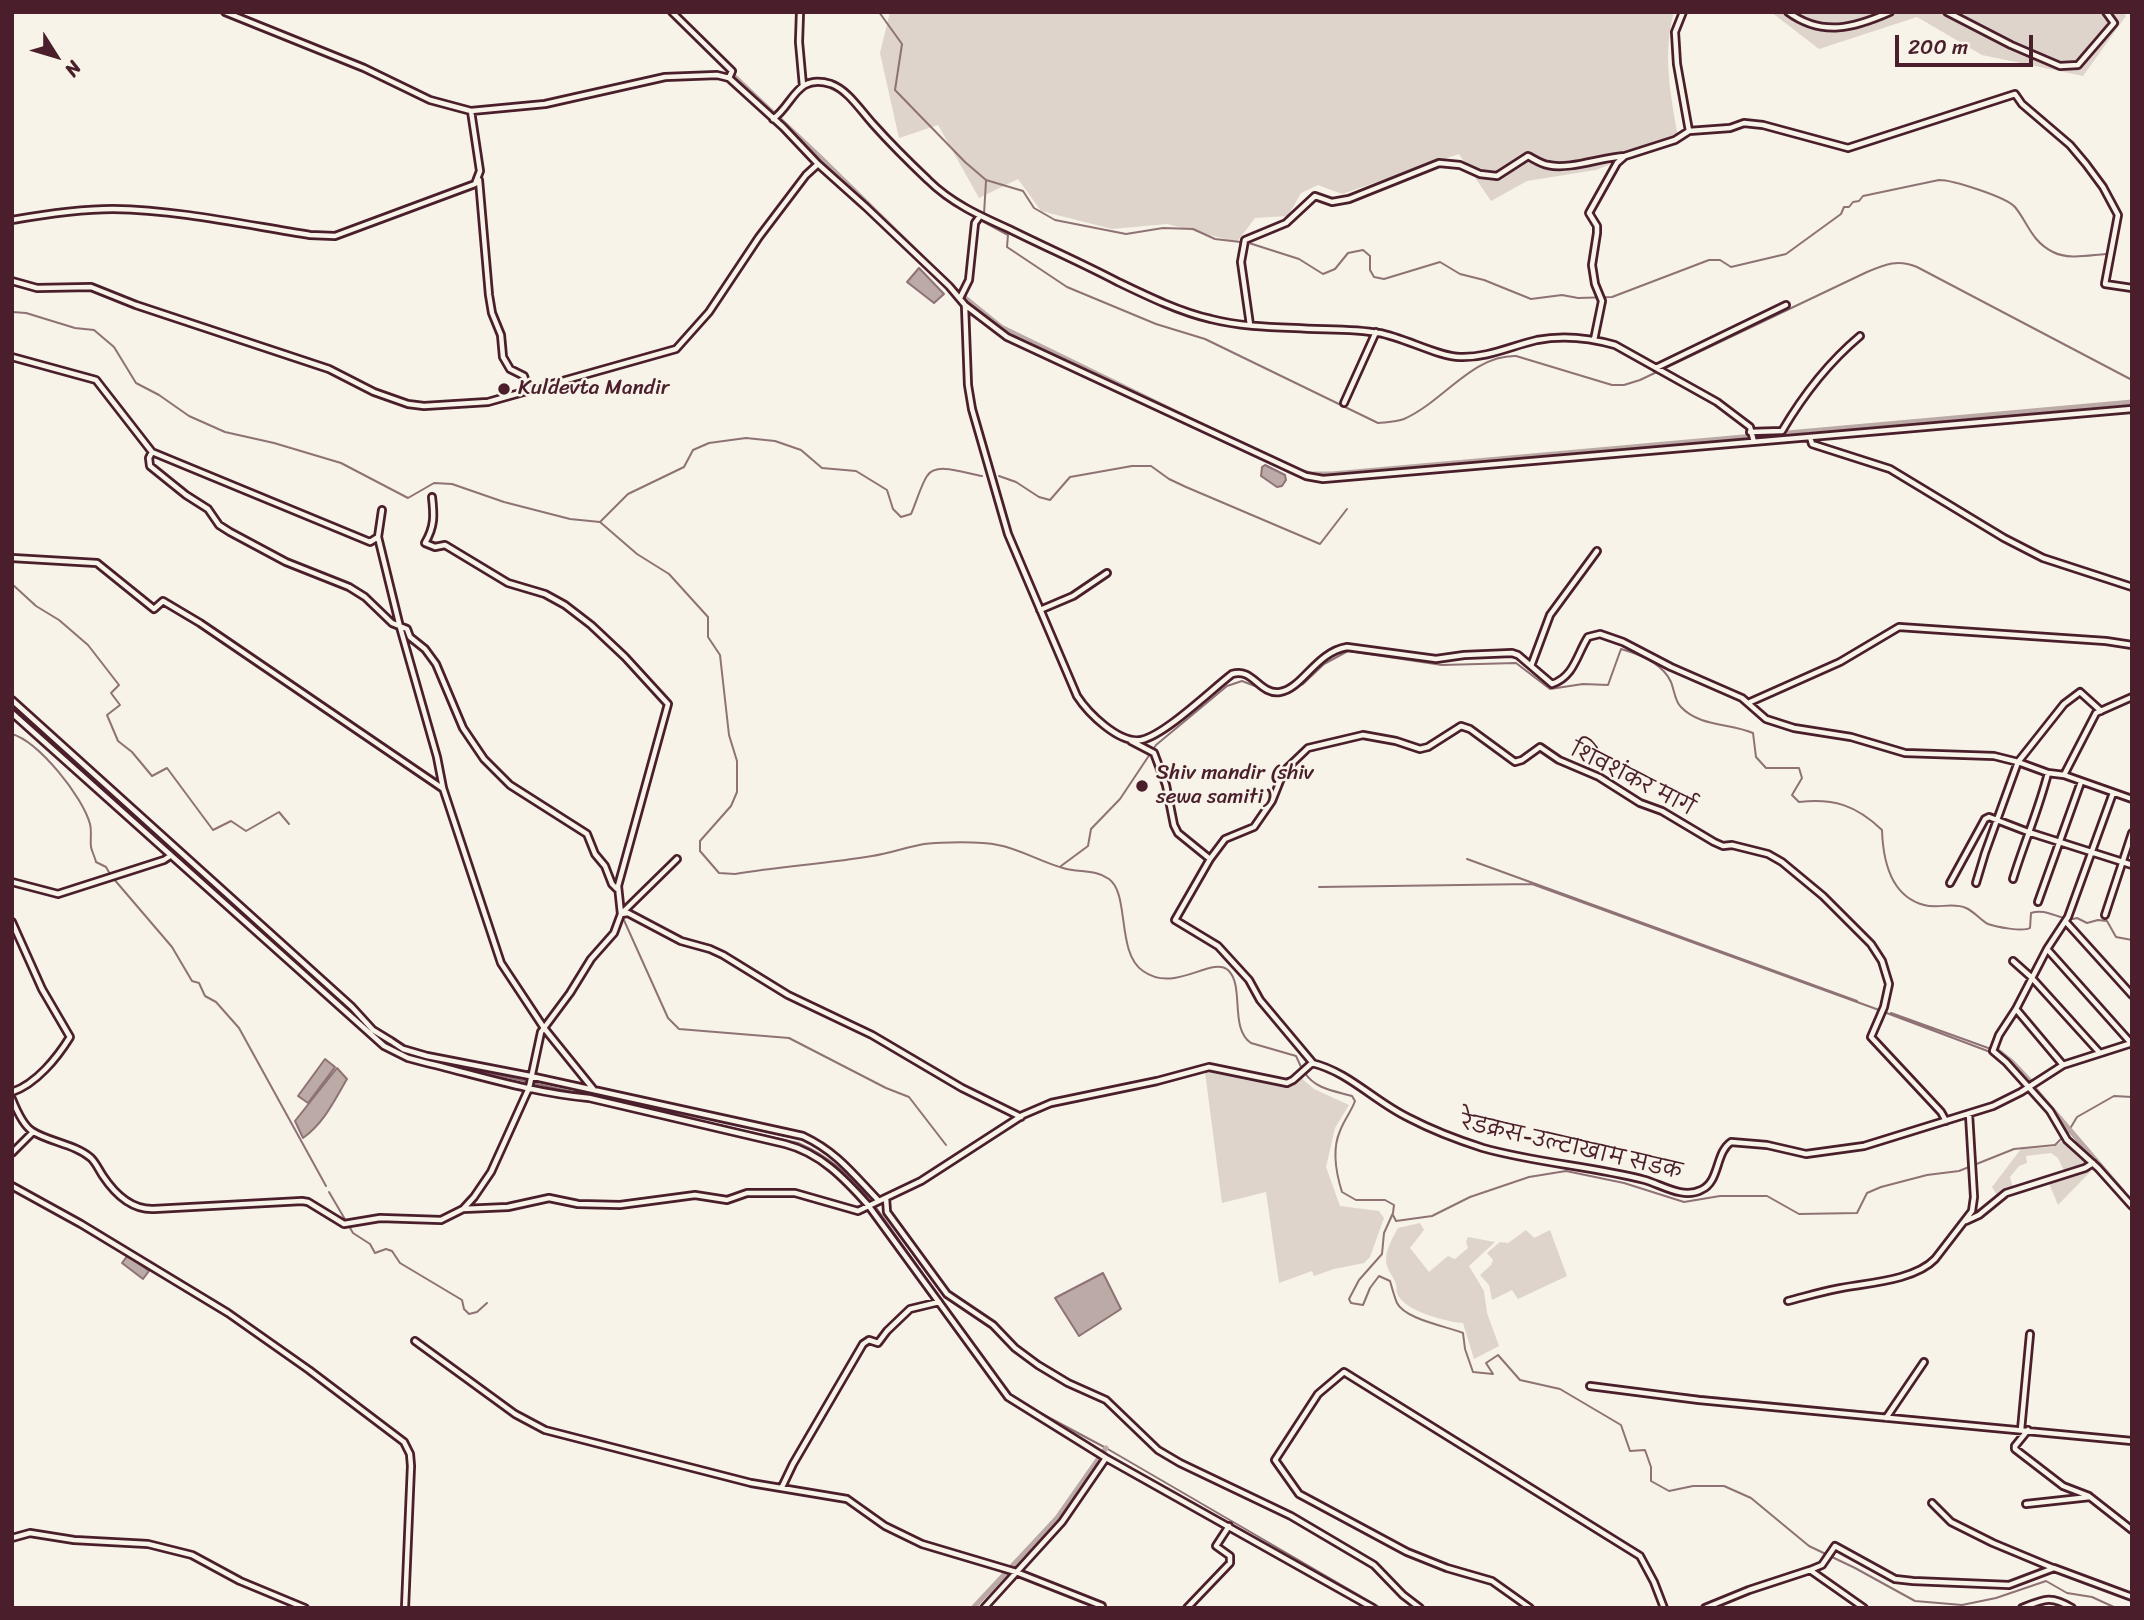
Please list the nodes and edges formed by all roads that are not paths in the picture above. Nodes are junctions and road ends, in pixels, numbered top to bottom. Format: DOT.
graph roads {
  1 [pos="225,12"];
  2 [pos="672,12"];
  3 [pos="800,12"];
  4 [pos="1684,12"];
  5 [pos="1788,12"];
  6 [pos="1890,12"];
  7 [pos="1947,12"];
  8 [pos="2106,12"];
  9 [pos="729,78"];
  10 [pos="803,86"];
  11 [pos="471,111"];
  12 [pos="773,119"];
  13 [pos="1689,131"];
  14 [pos="1625,156"];
  15 [pos="818,164"];
  16 [pos="479,179"];
  17 [pos="981,216"];
  18 [pos="12,220"];
  19 [pos="12,281"];
  20 [pos="2132,288"];
  21 [pos="960,298"];
  22 [pos="965,305"];
  23 [pos="1786,305"];
  24 [pos="1250,325"];
  25 [pos="1376,332"];
  26 [pos="1860,337"];
  27 [pos="1594,340"];
  28 [pos="12,357"];
  29 [pos="1658,370"];
  30 [pos="529,391"];
  31 [pos="1344,403"];
  32 [pos="2132,409"];
  33 [pos="1752,437"];
  34 [pos="1810,437"];
  35 [pos="152,452"];
  36 [pos="432,497"];
  37 [pos="382,510"];
  38 [pos="378,537"];
  39 [pos="1597,551"];
  40 [pos="12,558"];
  41 [pos="1107,573"];
  42 [pos="2132,587"];
  43 [pos="1040,610"];
  44 [pos="400,627"];
  45 [pos="2132,645"];
  46 [pos="1531,667"];
  47 [pos="2132,698"];
  48 [pos="12,700"];
  49 [pos="1748,703"];
  50 [pos="2101,711"];
  51 [pos="12,713"];
  52 [pos="1127,739"];
  53 [pos="2018,762"];
  54 [pos="2048,773"];
  55 [pos="2064,775"];
  56 [pos="2081,782"];
  57 [pos="443,788"];
  58 [pos="2113,793"];
  59 [pos="2132,799"];
  60 [pos="1997,819"];
  61 [pos="2028,832"];
  62 [pos="2132,833"];
  63 [pos="2060,842"];
  64 [pos="2091,851"];
  65 [pos="170,856"];
  66 [pos="677,859"];
  67 [pos="1210,859"];
  68 [pos="2122,862"];
  69 [pos="2132,865"];
  70 [pos="2014,879"];
  71 [pos="12,882"];
  72 [pos="1950,883"];
  73 [pos="1976,883"];
  74 [pos="617,889"];
  75 [pos="2038,902"];
  76 [pos="621,914"];
  77 [pos="2105,915"];
  78 [pos="2067,919"];
  79 [pos="12,922"];
  80 [pos="2047,949"];
  81 [pos="2013,961"];
  82 [pos="2031,977"];
  83 [pos="2132,995"];
  84 [pos="2016,1009"];
  85 [pos="544,1028"];
  86 [pos="2132,1043"];
  87 [pos="2099,1052"];
  88 [pos="1309,1064"];
  89 [pos="2063,1065"];
  90 [pos="530,1077"];
  91 [pos="2029,1087"];
  92 [pos="528,1088"];
  93 [pos="594,1091"];
  94 [pos="12,1092"];
  95 [pos="12,1099"];
  96 [pos="1969,1114"];
  97 [pos="1021,1117"];
  98 [pos="1946,1121"];
  99 [pos="33,1132"];
  100 [pos="12,1153"];
  101 [pos="2093,1163"];
  102 [pos="12,1186"];
  103 [pos="886,1198"];
  104 [pos="873,1203"];
  105 [pos="2132,1206"];
  106 [pos="463,1209"];
  107 [pos="1965,1221"];
  108 [pos="1788,1301"];
  109 [pos="939,1302"];
  110 [pos="2030,1334"];
  111 [pos="415,1342"];
  112 [pos="1924,1362"];
  113 [pos="1590,1386"];
  114 [pos="1886,1418"];
  115 [pos="2024,1430"];
  116 [pos="2132,1441"];
  117 [pos="1106,1458"];
  118 [pos="782,1488"];
  119 [pos="2090,1497"];
  120 [pos="1931,1503"];
  121 [pos="2026,1504"];
  122 [pos="1229,1526"];
  123 [pos="2132,1530"];
  124 [pos="12,1538"];
  125 [pos="2054,1568"];
  126 [pos="1810,1570"];
  127 [pos="1016,1572"];
  128 [pos="2132,1597"];
  129 [pos="305,1608"];
  130 [pos="405,1608"];
  131 [pos="984,1608"];
  132 [pos="1101,1608"];
  133 [pos="1187,1608"];
  134 [pos="1373,1608"];
  135 [pos="1420,1608"];
  136 [pos="1530,1608"];
  137 [pos="1664,1608"];
  138 [pos="1705,1608"];
  139 [pos="1864,1608"];
  140 [pos="2022,1608"];
  141 [pos="2072,1608"];
  1 -- 11 [label="street"];
  2 -- 9 [label="street"];
  3 -- 10 [label="street"];
  4 -- 13 [label="street"];
  5 -- 6 [label="street"];
  7 -- 8 [label="street"];
  9 -- 11 [label="street"];
  9 -- 12 [label="street"];
  10 -- 12 [label="street"];
  10 -- 17 [label="street"];
  11 -- 16 [label="street"];
  12 -- 15 [label="street"];
  13 -- 14 [label="street"];
  13 -- 20 [label="street"];
  14 -- 24 [label="street"];
  14 -- 27 [label="street"];
  15 -- 21 [label="street"];
  15 -- 30 [label="street"];
  16 -- 18 [label="street"];
  16 -- 30 [label="street"];
  17 -- 21 [label="street"];
  17 -- 24 [label="street"];
  19 -- 30 [label="street"];
  21 -- 22 [label="street"];
  22 -- 33 [label="street"];
  22 -- 43 [label="street"];
  23 -- 29 [label="street"];
  24 -- 25 [label="street"];
  25 -- 27 [label="street"];
  25 -- 31 [label="street"];
  26 -- 33 [label="street"];
  27 -- 29 [label="street"];
  28 -- 35 [label="street"];
  29 -- 33 [label="street"];
  32 -- 34 [label="street"];
  33 -- 34 [label="street"];
  34 -- 42 [label="street"];
  35 -- 38 [label="street"];
  35 -- 44 [label="street"];
  36 -- 74 [label="street"];
  37 -- 38 [label="street"];
  38 -- 44 [label="street"];
  39 -- 46 [label="street"];
  40 -- 57 [label="street"];
  41 -- 43 [label="street"];
  43 -- 52 [label="street"];
  44 -- 57 [label="street"];
  44 -- 74 [label="street"];
  45 -- 49 [label="street"];
  46 -- 49 [label="street"];
  46 -- 52 [label="street"];
  47 -- 50 [label="street"];
  48 -- 90 [label="street"];
  49 -- 53 [label="street"];
  50 -- 53 [label="street"];
  50 -- 55 [label="street"];
  51 -- 65 [label="street"];
  52 -- 67 [label="street"];
  53 -- 54 [label="street"];
  53 -- 60 [label="street"];
  54 -- 55 [label="street"];
  54 -- 61 [label="street"];
  55 -- 56 [label="street"];
  56 -- 58 [label="street"];
  56 -- 63 [label="street"];
  57 -- 85 [label="street"];
  58 -- 59 [label="street"];
  58 -- 64 [label="street"];
  60 -- 61 [label="street"];
  60 -- 72 [label="street"];
  60 -- 73 [label="street"];
  61 -- 63 [label="street"];
  61 -- 70 [label="street"];
  62 -- 68 [label="street"];
  63 -- 64 [label="street"];
  63 -- 75 [label="street"];
  64 -- 68 [label="street"];
  64 -- 78 [label="street"];
  65 -- 71 [label="street"];
  65 -- 92 [label="street"];
  66 -- 76 [label="street"];
  67 -- 88 [label="street"];
  67 -- 98 [label="street, शिवशंकर मार्ग"];
  68 -- 69 [label="street"];
  68 -- 77 [label="street"];
  74 -- 76 [label="street"];
  76 -- 85 [label="street"];
  76 -- 97 [label="street"];
  78 -- 80 [label="street"];
  78 -- 83 [label="street"];
  79 -- 94 [label="street"];
  80 -- 82 [label="street"];
  80 -- 86 [label="street"];
  81 -- 82 [label="street"];
  82 -- 84 [label="street"];
  82 -- 87 [label="street"];
  84 -- 89 [label="street"];
  84 -- 91 [label="street"];
  85 -- 90 [label="street"];
  85 -- 93 [label="street"];
  86 -- 87 [label="street, रेडक्रस-उल्टाखाम सडक"];
  87 -- 89 [label="street, रेडक्रस-उल्टाखाम सडक"];
  88 -- 97 [label="street"];
  88 -- 98 [label="street, रेडक्रस-उल्टाखाम सडक"];
  89 -- 91 [label="street, रेडक्रस-उल्टाखाम सडक"];
  90 -- 92 [label="street"];
  90 -- 93 [label="street"];
  91 -- 96 [label="street, रेडक्रस-उल्टाखाम सडक"];
  91 -- 101 [label="street"];
  92 -- 104 [label="street"];
  92 -- 106 [label="street"];
  93 -- 104 [label="street"];
  95 -- 99 [label="street"];
  96 -- 98 [label="street, रेडक्रस-उल्टाखाम सडक"];
  96 -- 107 [label="street"];
  97 -- 103 [label="street"];
  99 -- 100 [label="street"];
  99 -- 106 [label="street"];
  101 -- 105 [label="street"];
  101 -- 107 [label="street"];
  102 -- 130 [label="street"];
  103 -- 104 [label="street"];
  103 -- 135 [label="street"];
  104 -- 106 [label="street"];
  104 -- 109 [label="street"];
  107 -- 108 [label="street"];
  109 -- 117 [label="street"];
  109 -- 118 [label="street"];
  110 -- 115 [label="street"];
  111 -- 118 [label="street"];
  112 -- 114 [label="street"];
  113 -- 114 [label="street"];
  114 -- 115 [label="street"];
  115 -- 116 [label="street"];
  115 -- 119 [label="street"];
  117 -- 122 [label="street"];
  117 -- 127 [label="street"];
  118 -- 127 [label="street"];
  119 -- 121 [label="street"];
  119 -- 123 [label="street"];
  120 -- 125 [label="street"];
  122 -- 133 [label="street"];
  122 -- 134 [label="street"];
  124 -- 129 [label="street"];
  125 -- 126 [label="street"];
  125 -- 128 [label="street"];
  126 -- 138 [label="street"];
  126 -- 139 [label="street"];
  127 -- 131 [label="street"];
  127 -- 132 [label="street"];
  136 -- 137 [label="street"];
  140 -- 141 [label="street"];
}
